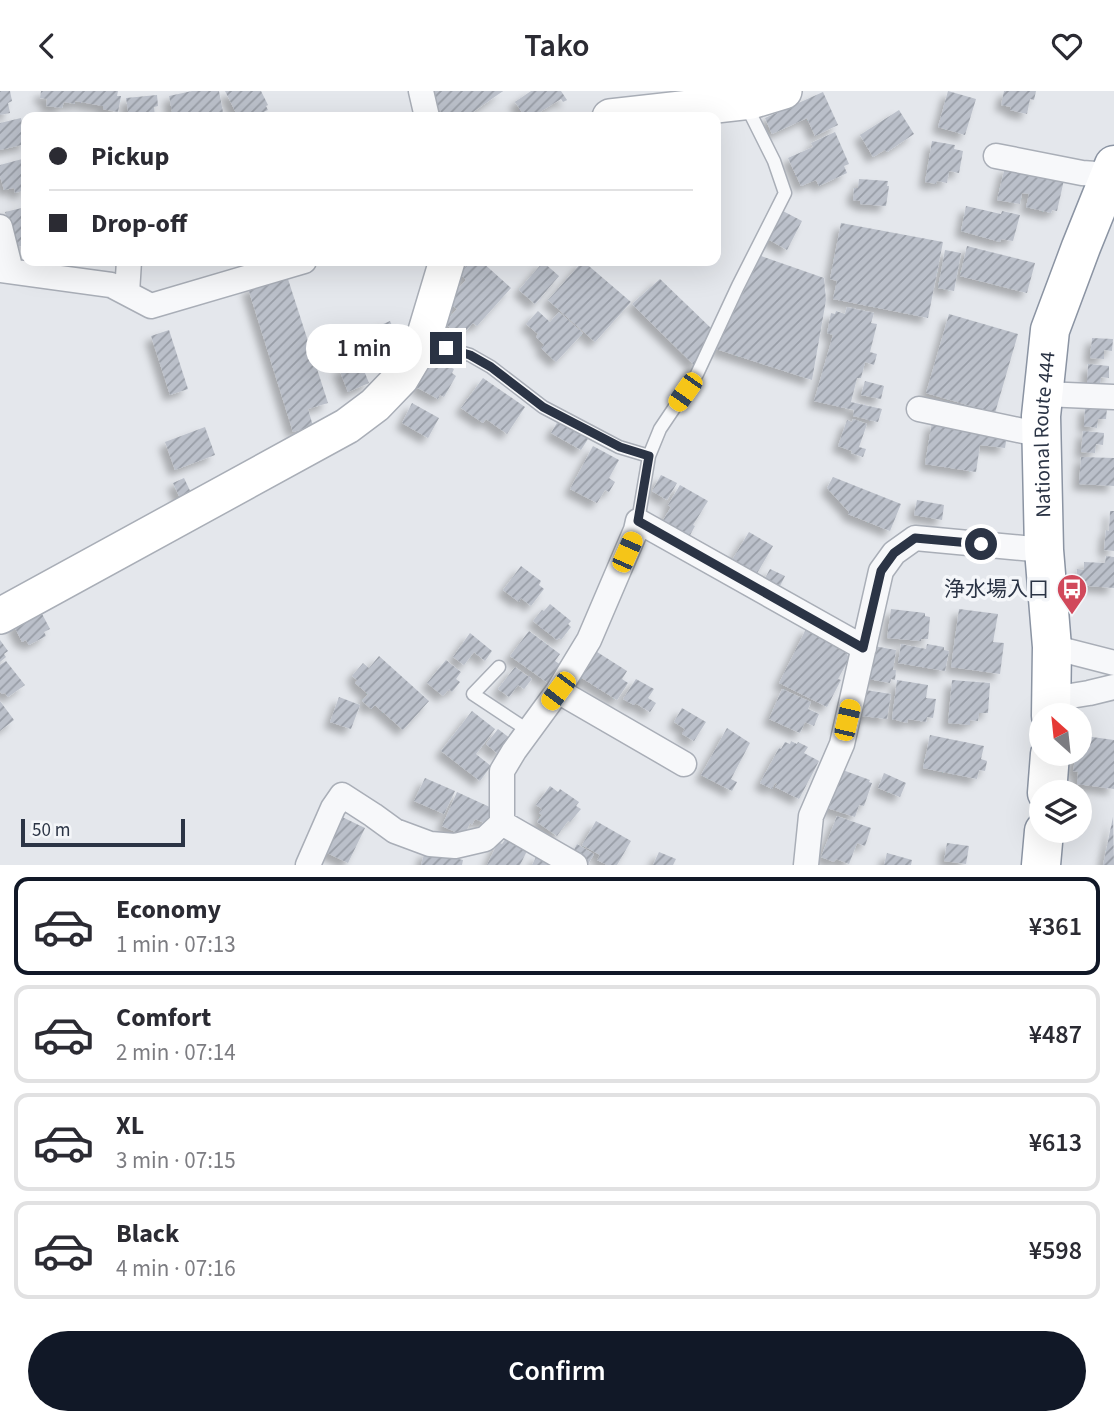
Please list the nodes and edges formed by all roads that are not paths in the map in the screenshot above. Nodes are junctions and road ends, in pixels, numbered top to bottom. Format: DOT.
graph roads {
  1 [pos="421,91"];
  2 [pos="784,91"];
  3 [pos="744,102"];
  4 [pos="425,112"];
  5 [pos="655,112"];
  6 [pos="996,156"];
  7 [pos="1112,170"];
  8 [pos="0,227"];
  9 [pos="129,266"];
  10 [pos="287,266"];
  11 [pos="446,266"];
  12 [pos="5,271"];
  13 [pos="127,293"];
  14 [pos="423,341"];
  15 [pos="1044,394"];
  16 [pos="1114,397"];
  17 [pos="919,408"];
  18 [pos="1042,435"];
  19 [pos="649,456"];
  20 [pos="638,521"];
  21 [pos="1044,550"];
  22 [pos="0,616"];
  23 [pos="1052,647"];
  24 [pos="863,648"];
  25 [pos="499,667"];
  26 [pos="1113,668"];
  27 [pos="558,691"];
  28 [pos="1051,703"];
  29 [pos="1062,703"];
  30 [pos="529,731"];
  31 [pos="684,764"];
  32 [pos="502,823"];
  33 [pos="1043,843"];
  34 [pos="307,865"];
  35 [pos="575,865"];
  36 [pos="806,865"];
  37 [pos="1041,865"];
  1 -- 4 [label="street"];
  2 -- 3 [label="street"];
  3 -- 5 [label="street"];
  3 -- 19 [label="lane"];
  6 -- 7 [label="street"];
  7 -- 15 [label="highway, National Route 444"];
  8 -- 12 [label="street"];
  9 -- 13 [label="street"];
  10 -- 13 [label="street"];
  11 -- 14 [label="street"];
  12 -- 13 [label="street"];
  14 -- 19 [label="lane"];
  14 -- 22 [label="street"];
  15 -- 16 [label="street"];
  15 -- 18 [label="highway, National Route 444"];
  17 -- 18 [label="street"];
  18 -- 21 [label="highway, National Route 444"];
  19 -- 20 [label="lane"];
  20 -- 24 [label="street"];
  20 -- 27 [label="street"];
  21 -- 23 [label="highway, National Route 444"];
  21 -- 24 [label="street"];
  23 -- 26 [label="street"];
  23 -- 28 [label="highway, National Route 444"];
  24 -- 36 [label="street"];
  25 -- 30 [label="lane"];
  26 -- 29 [label="street"];
  27 -- 30 [label="street"];
  27 -- 31 [label="street"];
  30 -- 32 [label="street"];
  32 -- 34 [label="street"];
  32 -- 35 [label="street"];
  33 -- 37 [label="highway"];
}
